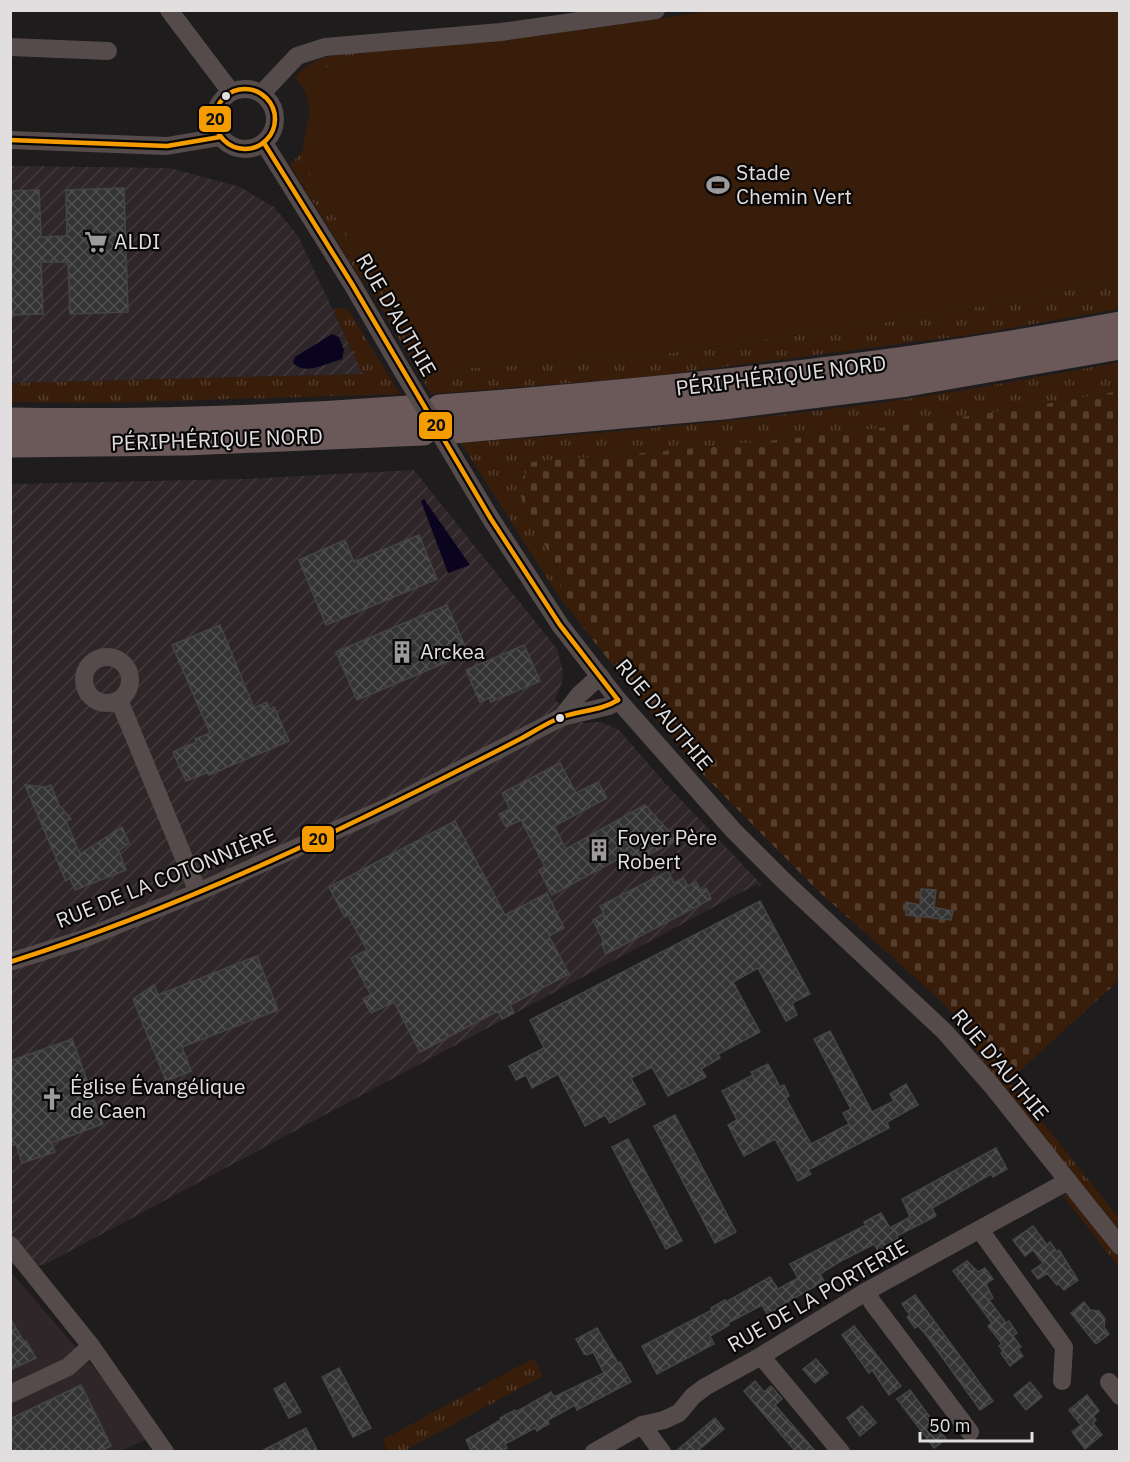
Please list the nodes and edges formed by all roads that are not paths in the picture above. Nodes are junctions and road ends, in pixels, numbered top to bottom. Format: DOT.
graph roads {
  1 [pos="169,10"];
  2 [pos="656,10"];
  3 [pos="10,47"];
  4 [pos="108,51"];
  5 [pos="231,93"];
  6 [pos="263,95"];
  7 [pos="220,137"];
  8 [pos="10,140"];
  9 [pos="264,143"];
  10 [pos="1119,325"];
  11 [pos="1119,346"];
  12 [pos="409,409"];
  13 [pos="10,421"];
  14 [pos="423,432"];
  15 [pos="10,444"];
  16 [pos="600,676"];
  17 [pos="119,700"];
  18 [pos="618,700"];
  19 [pos="562,717"];
  20 [pos="198,892"];
  21 [pos="10,962"];
  22 [pos="1068,1181"];
  23 [pos="980,1230"];
  24 [pos="10,1245"];
  25 [pos="1119,1246"];
  26 [pos="867,1291"];
  27 [pos="91,1346"];
  28 [pos="761,1356"];
  29 [pos="1062,1381"];
  30 [pos="10,1394"];
  31 [pos="642,1425"];
  32 [pos="970,1432"];
  33 [pos="165,1452"];
  34 [pos="594,1452"];
  35 [pos="662,1452"];
  36 [pos="841,1452"];
  1 -- 5 [label="street"];
  2 -- 6 [label="street"];
  3 -- 4 [label="street"];
  5 -- 6 [label="street"];
  5 -- 7 [label="street"];
  6 -- 9 [label="street"];
  7 -- 8 [label="street"];
  7 -- 9 [label="street"];
  9 -- 16 [label="street, RUE D'AUTHIE, bridge"];
  10 -- 11 [label="highway, PÉRIPHÉRIQUE NORD"];
  12 -- 13 [label="highway, PÉRIPHÉRIQUE NORD"];
  14 -- 15 [label="highway, PÉRIPHÉRIQUE NORD"];
  16 -- 18 [label="street, RUE D'AUTHIE"];
  16 -- 19 [label="street, RUE DE LA COTONNIÈRE"];
  17 -- 20 [label="street"];
  18 -- 19 [label="street, RUE DE LA COTONNIÈRE"];
  18 -- 22 [label="street, RUE D'AUTHIE"];
  19 -- 20 [label="street, RUE DE LA COTONNIÈRE"];
  20 -- 21 [label="street, RUE DE LA COTONNIÈRE"];
  22 -- 23 [label="street, RUE DE LA PORTERIE"];
  22 -- 25 [label="street, RUE D'AUTHIE"];
  23 -- 26 [label="street, RUE DE LA PORTERIE"];
  23 -- 29 [label="street"];
  24 -- 27 [label="street"];
  26 -- 28 [label="street, RUE DE LA PORTERIE"];
  26 -- 32 [label="street"];
  27 -- 30 [label="street"];
  27 -- 33 [label="street"];
  28 -- 31 [label="street, RUE DE LA PORTERIE"];
  28 -- 36 [label="street"];
  31 -- 34 [label="street, RUE DE LA PORTERIE"];
  31 -- 35 [label="street"];
}
